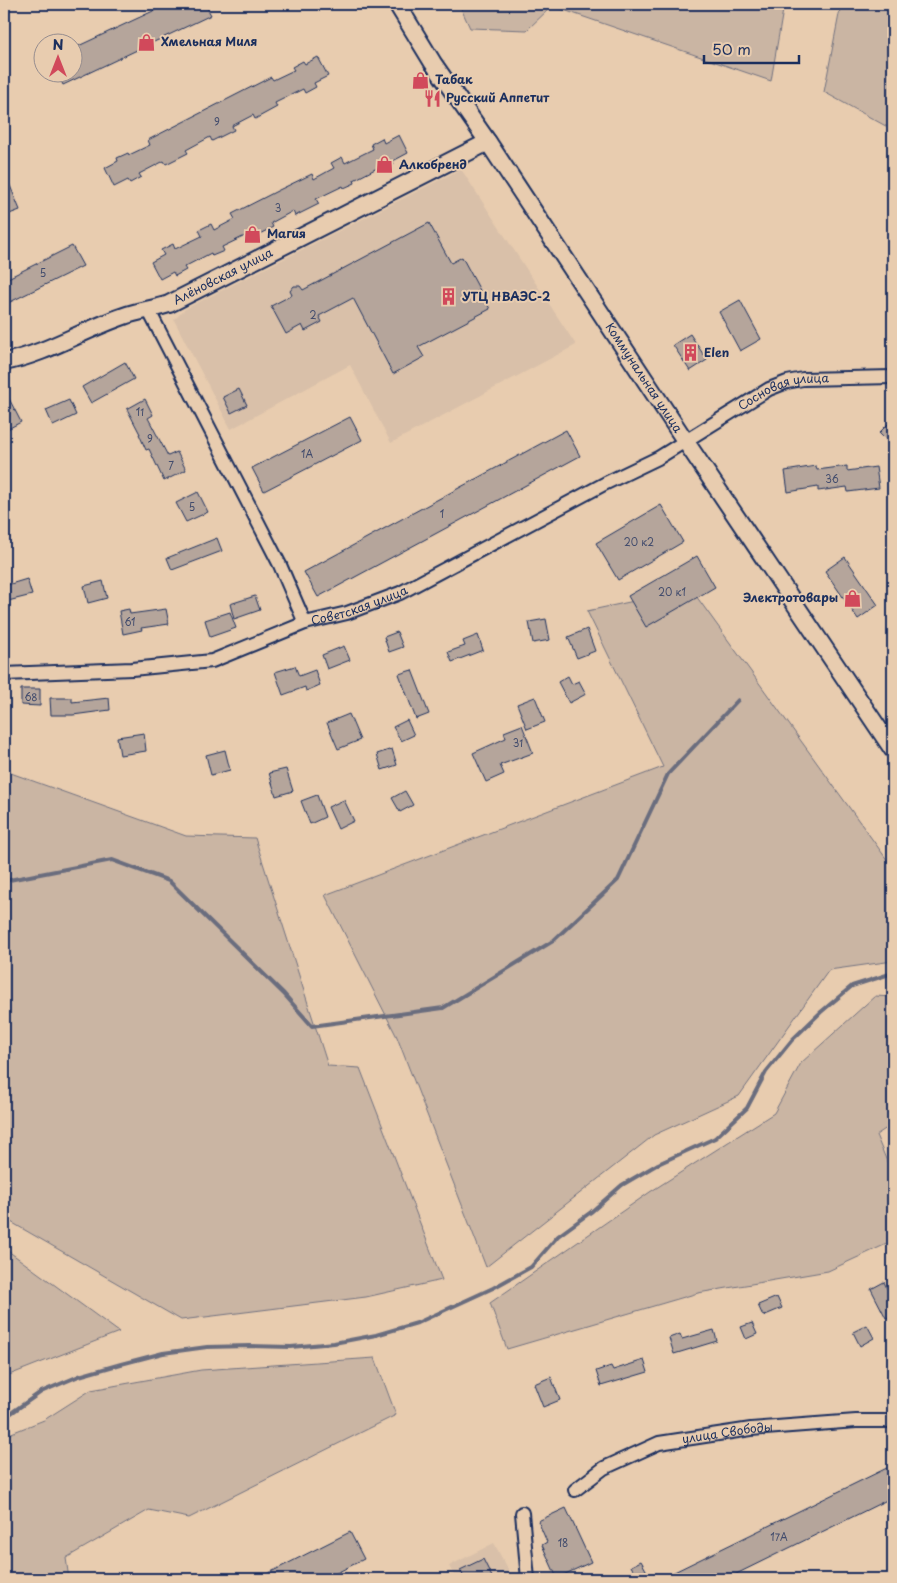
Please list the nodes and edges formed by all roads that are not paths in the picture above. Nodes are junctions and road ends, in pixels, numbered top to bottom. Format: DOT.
graph roads {
  1 [pos="397,4"];
  2 [pos="488,142"];
  3 [pos="149,311"];
  4 [pos="4,362"];
  5 [pos="893,377"];
  6 [pos="686,442"];
  7 [pos="305,623"];
  8 [pos="4,674"];
  9 [pos="893,750"];
  10 [pos="893,1421"];
  11 [pos="575,1490"];
  12 [pos="522,1513"];
  13 [pos="528,1579"];
  1 -- 2 [label="street, Коммунальная улица"];
  2 -- 3 [label="street, Алёновская улица"];
  2 -- 6 [label="street, Коммунальная улица"];
  3 -- 4 [label="street, Алёновская улица"];
  3 -- 7 [label="street"];
  5 -- 6 [label="street, Сосновая улица"];
  6 -- 7 [label="street, Советская улица"];
  6 -- 9 [label="street, Коммунальная улица"];
  7 -- 8 [label="street, Советская улица"];
  10 -- 11 [label="street, улица Свободы"];
  12 -- 13 [label="street"];
}
